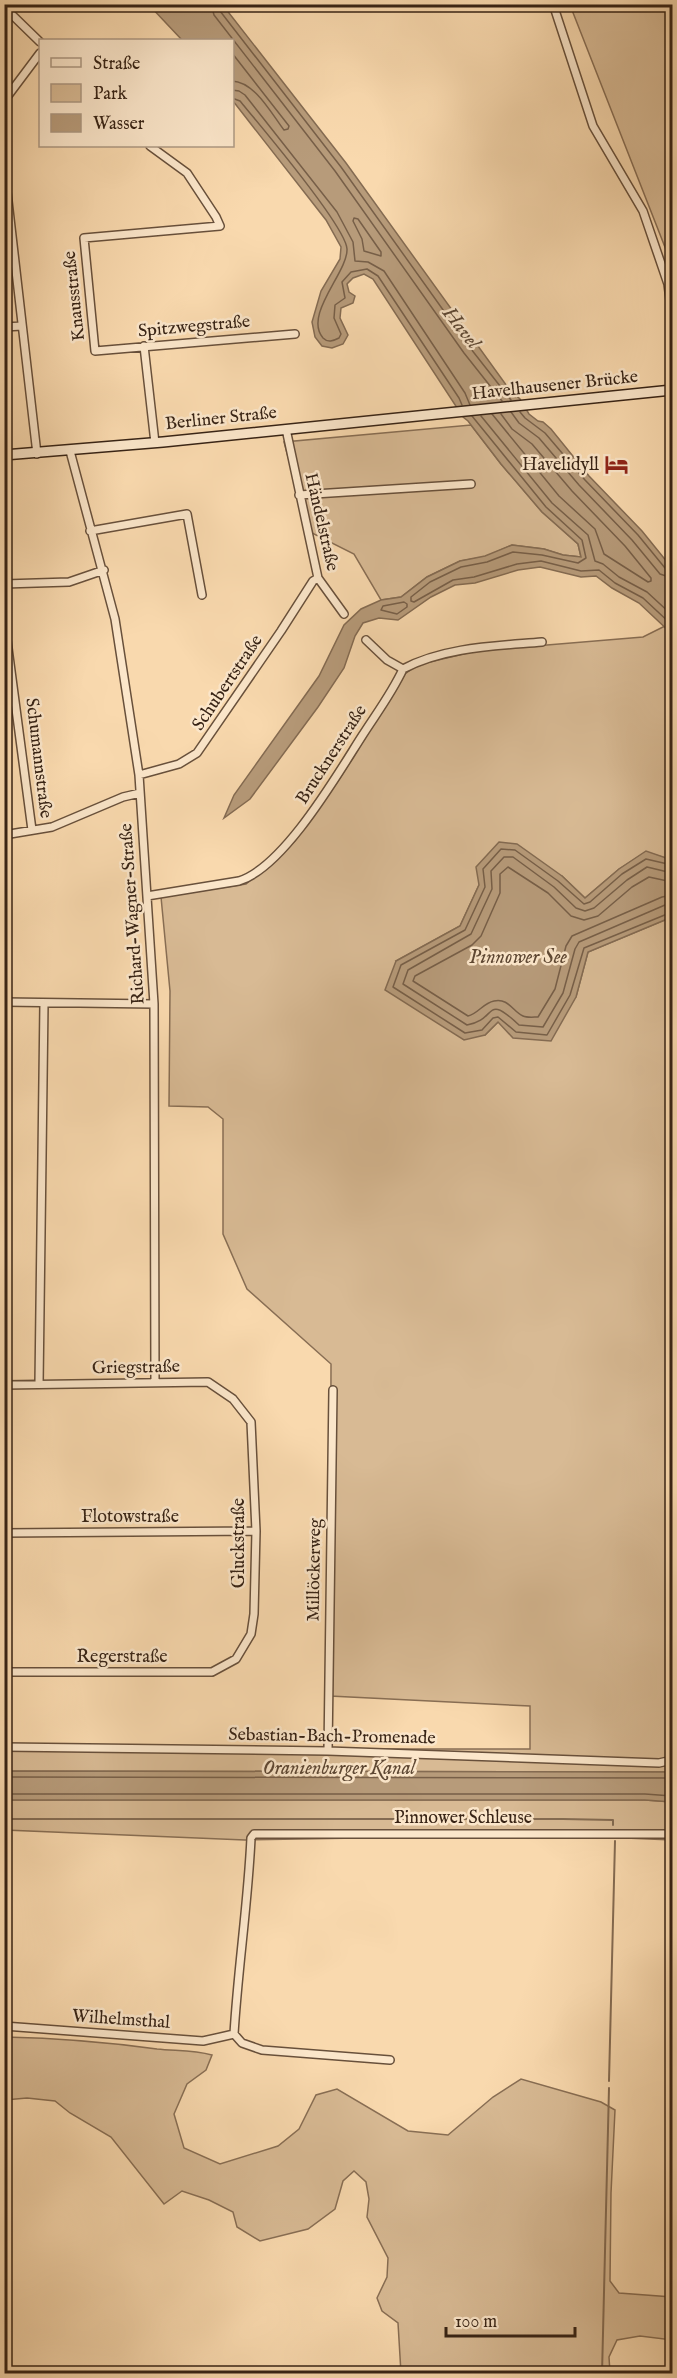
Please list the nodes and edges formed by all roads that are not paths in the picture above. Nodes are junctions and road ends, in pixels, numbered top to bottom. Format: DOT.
graph roads {
  1 [pos="553,4"];
  2 [pos="4,7"];
  3 [pos="39,41"];
  4 [pos="39,54"];
  5 [pos="4,101"];
  6 [pos="151,147"];
  7 [pos="4,166"];
  8 [pos="672,316"];
  9 [pos="22,326"];
  10 [pos="4,327"];
  11 [pos="294,334"];
  12 [pos="144,346"];
  13 [pos="95,351"];
  14 [pos="672,390"];
  15 [pos="440,415"];
  16 [pos="286,429"];
  17 [pos="155,443"];
  18 [pos="70,451"];
  19 [pos="37,454"];
  20 [pos="4,455"];
  21 [pos="471,484"];
  22 [pos="298,495"];
  23 [pos="90,531"];
  24 [pos="104,570"];
  25 [pos="318,578"];
  26 [pos="4,584"];
  27 [pos="202,595"];
  28 [pos="344,614"];
  29 [pos="4,618"];
  30 [pos="366,640"];
  31 [pos="542,642"];
  32 [pos="403,669"];
  33 [pos="139,775"];
  34 [pos="140,793"];
  35 [pos="32,830"];
  36 [pos="4,835"];
  37 [pos="147,896"];
  38 [pos="4,1002"];
  39 [pos="44,1003"];
  40 [pos="154,1004"];
  41 [pos="155,1382"];
  42 [pos="39,1384"];
  43 [pos="4,1385"];
  44 [pos="333,1390"];
  45 [pos="251,1422"];
  46 [pos="256,1531"];
  47 [pos="4,1533"];
  48 [pos="236,1659"];
  49 [pos="4,1671"];
  50 [pos="4,1747"];
  51 [pos="328,1750"];
  52 [pos="672,1760"];
  53 [pos="672,1834"];
  54 [pos="4,2026"];
  55 [pos="234,2034"];
  56 [pos="390,2060"];
  1 -- 8 [label="street"];
  2 -- 3 [label="street"];
  4 -- 5 [label="street"];
  6 -- 13 [label="street, Knausstraße"];
  7 -- 9 [label="street"];
  9 -- 10 [label="street"];
  9 -- 19 [label="street"];
  11 -- 12 [label="street, Spitzwegstraße"];
  12 -- 13 [label="street, Spitzwegstraße"];
  12 -- 17 [label="street"];
  14 -- 15 [label="main road, Havelhausener Brücke"];
  15 -- 16 [label="main road, Berliner Straße"];
  16 -- 17 [label="main road, Berliner Straße"];
  16 -- 22 [label="street, Händelstraße"];
  17 -- 18 [label="main road, Berliner Straße"];
  18 -- 19 [label="main road, Berliner Straße"];
  18 -- 23 [label="street, Richard-Wagner-Straße"];
  19 -- 20 [label="main road, Berliner Straße"];
  21 -- 22 [label="street"];
  22 -- 25 [label="street, Händelstraße"];
  23 -- 24 [label="street, Richard-Wagner-Straße"];
  23 -- 27 [label="street"];
  24 -- 26 [label="street"];
  24 -- 33 [label="street, Richard-Wagner-Straße"];
  25 -- 28 [label="street, Händelstraße"];
  25 -- 33 [label="street, Schubertstraße"];
  29 -- 35 [label="street, Schumannstraße"];
  30 -- 32 [label="street"];
  31 -- 32 [label="street"];
  32 -- 37 [label="street, Brucknerstraße"];
  33 -- 34 [label="street, Richard-Wagner-Straße"];
  34 -- 35 [label="street"];
  34 -- 37 [label="street, Richard-Wagner-Straße"];
  35 -- 36 [label="street"];
  37 -- 40 [label="street, Richard-Wagner-Straße"];
  38 -- 39 [label="street"];
  39 -- 40 [label="street"];
  39 -- 42 [label="street"];
  40 -- 41 [label="street, Richard-Wagner-Straße"];
  41 -- 42 [label="street, Griegstraße"];
  41 -- 45 [label="street, Griegstraße"];
  42 -- 43 [label="street, Griegstraße"];
  44 -- 51 [label="street, Millöckerweg"];
  45 -- 46 [label="street, Gluckstraße"];
  46 -- 47 [label="street, Flotowstraße"];
  46 -- 48 [label="street, Gluckstraße"];
  48 -- 49 [label="street, Regerstraße"];
  50 -- 51 [label="street, Sebastian-Bach-Promenade"];
  51 -- 52 [label="street, Sebastian-Bach-Promenade"];
  53 -- 55 [label="street, Pinnower Schleuse"];
  54 -- 55 [label="street, Wilhelmsthal"];
  55 -- 56 [label="street"];
}
